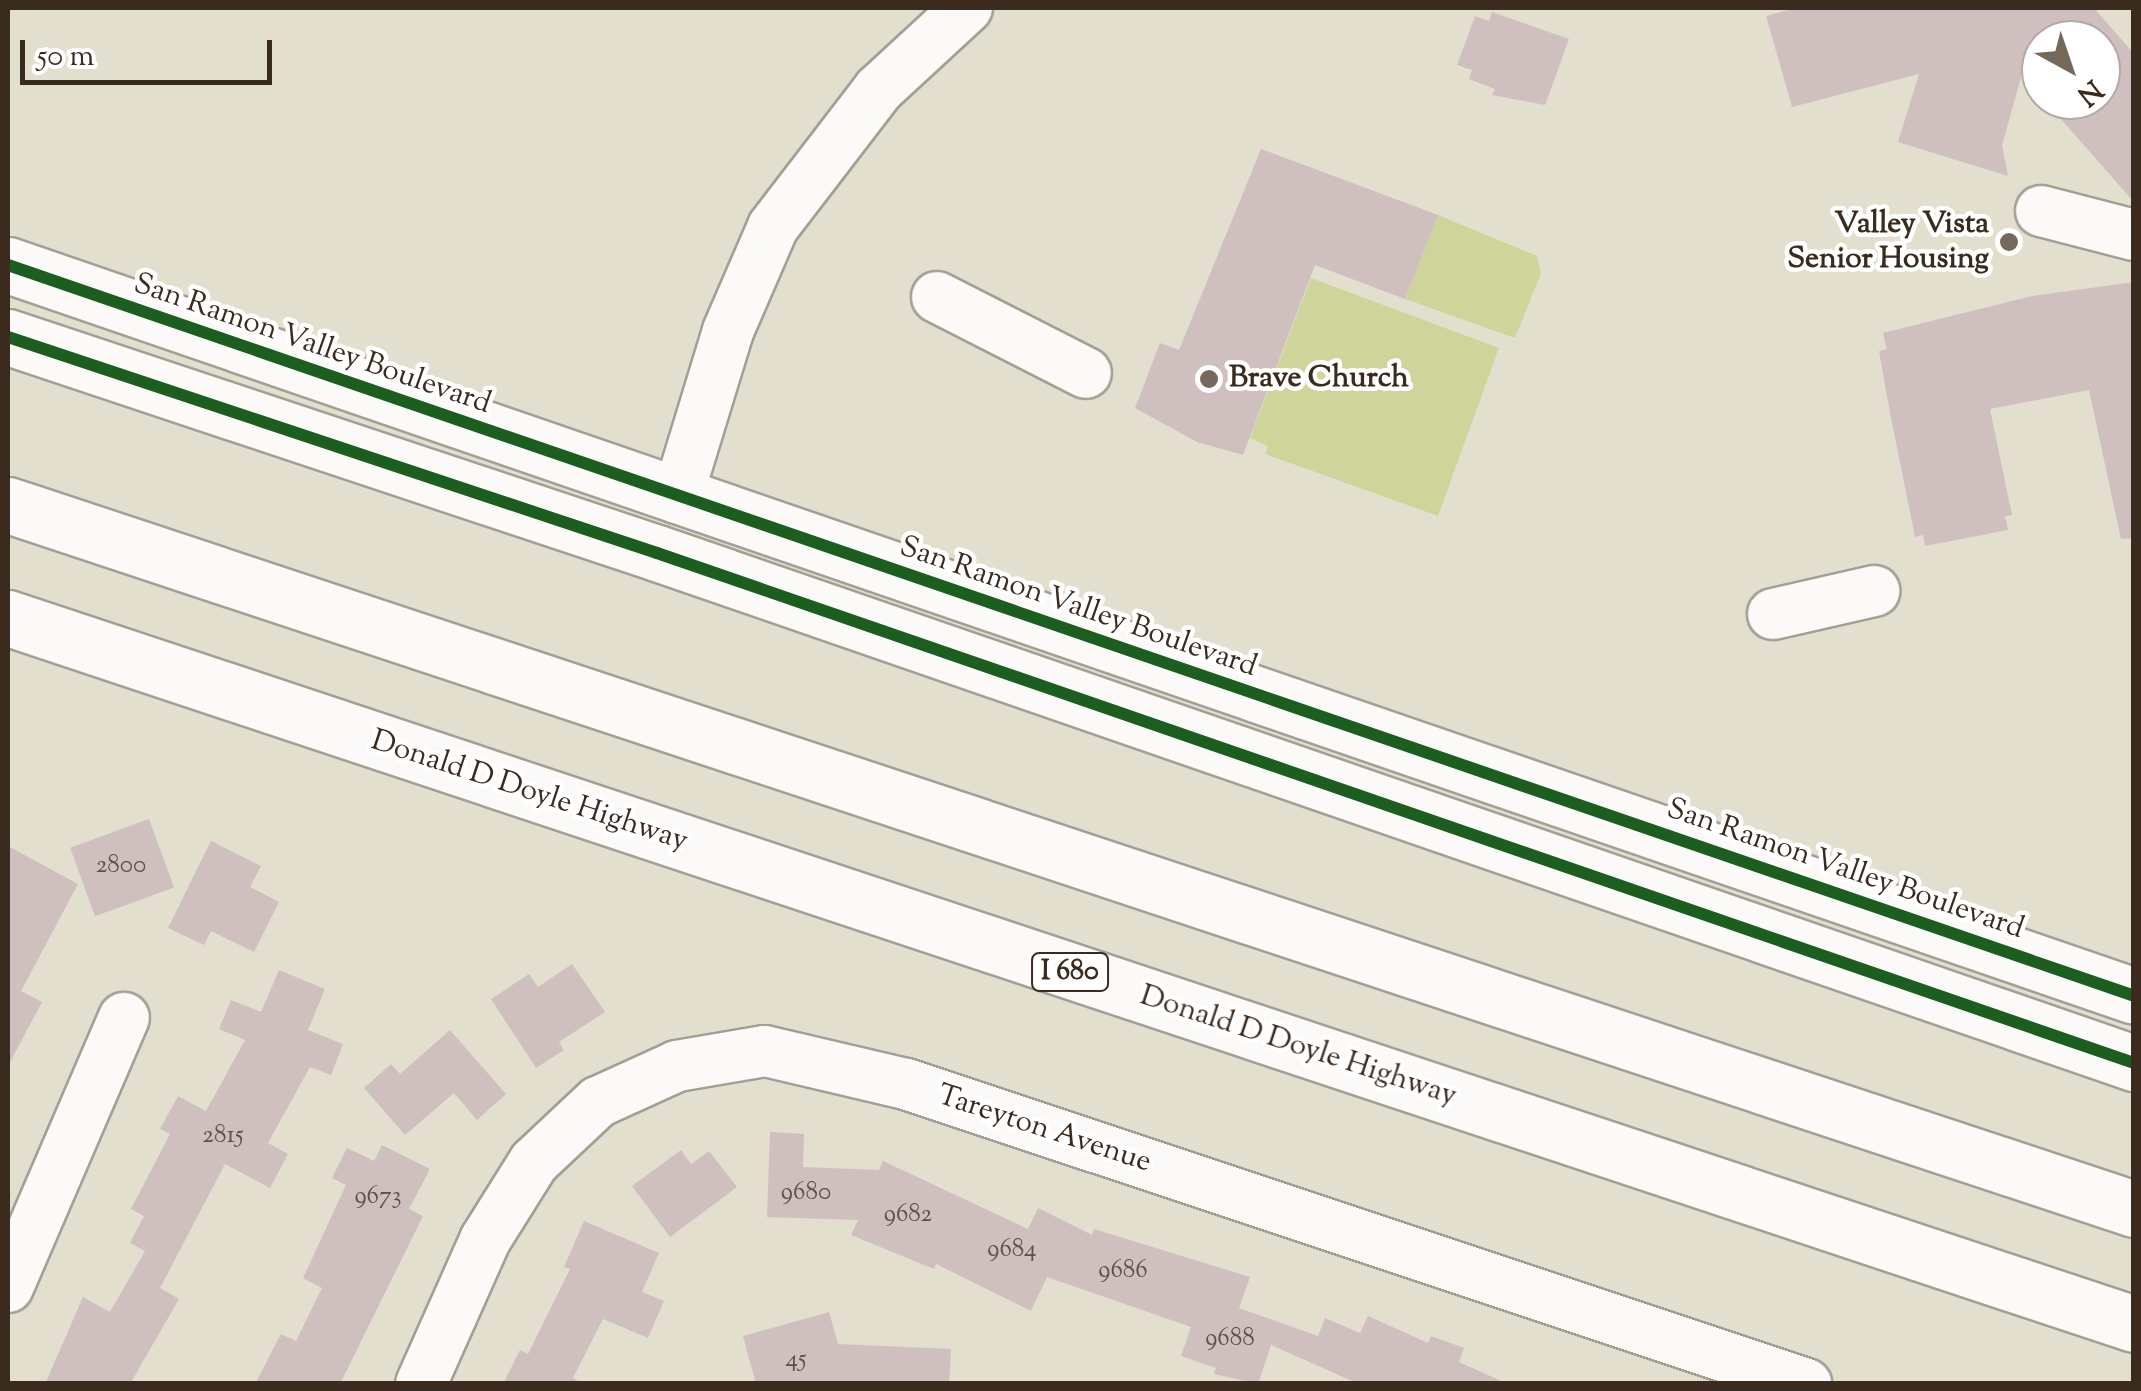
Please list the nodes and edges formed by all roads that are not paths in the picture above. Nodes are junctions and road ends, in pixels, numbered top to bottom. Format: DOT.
graph roads {
  1 [pos="967,8"];
  2 [pos="2041,211"];
  3 [pos="2134,235"];
  4 [pos="8,268"];
  5 [pos="938,298"];
  6 [pos="8,338"];
  7 [pos="1086,373"];
  8 [pos="677,498"];
  9 [pos="8,504"];
  10 [pos="658,553"];
  11 [pos="1874,591"];
  12 [pos="1773,614"];
  13 [pos="8,618"];
  14 [pos="2134,996"];
  15 [pos="124,1018"];
  16 [pos="2134,1063"];
  17 [pos="2134,1209"];
  18 [pos="8,1287"];
  19 [pos="2134,1324"];
  20 [pos="421,1384"];
  21 [pos="1806,1384"];
  1 -- 8 [label="street"];
  2 -- 3 [label="street"];
  4 -- 8 [label="main road, San Ramon Valley Boulevard"];
  5 -- 7 [label="street"];
  6 -- 10 [label="main road"];
  8 -- 10 [label="main road"];
  8 -- 14 [label="main road, San Ramon Valley Boulevard"];
  9 -- 17 [label="main road"];
  10 -- 16 [label="main road"];
  11 -- 12 [label="street"];
  13 -- 19 [label="main road, Donald D Doyle Highway / I 680"];
  15 -- 18 [label="street"];
  20 -- 21 [label="street, Tareyton Avenue"];
}
